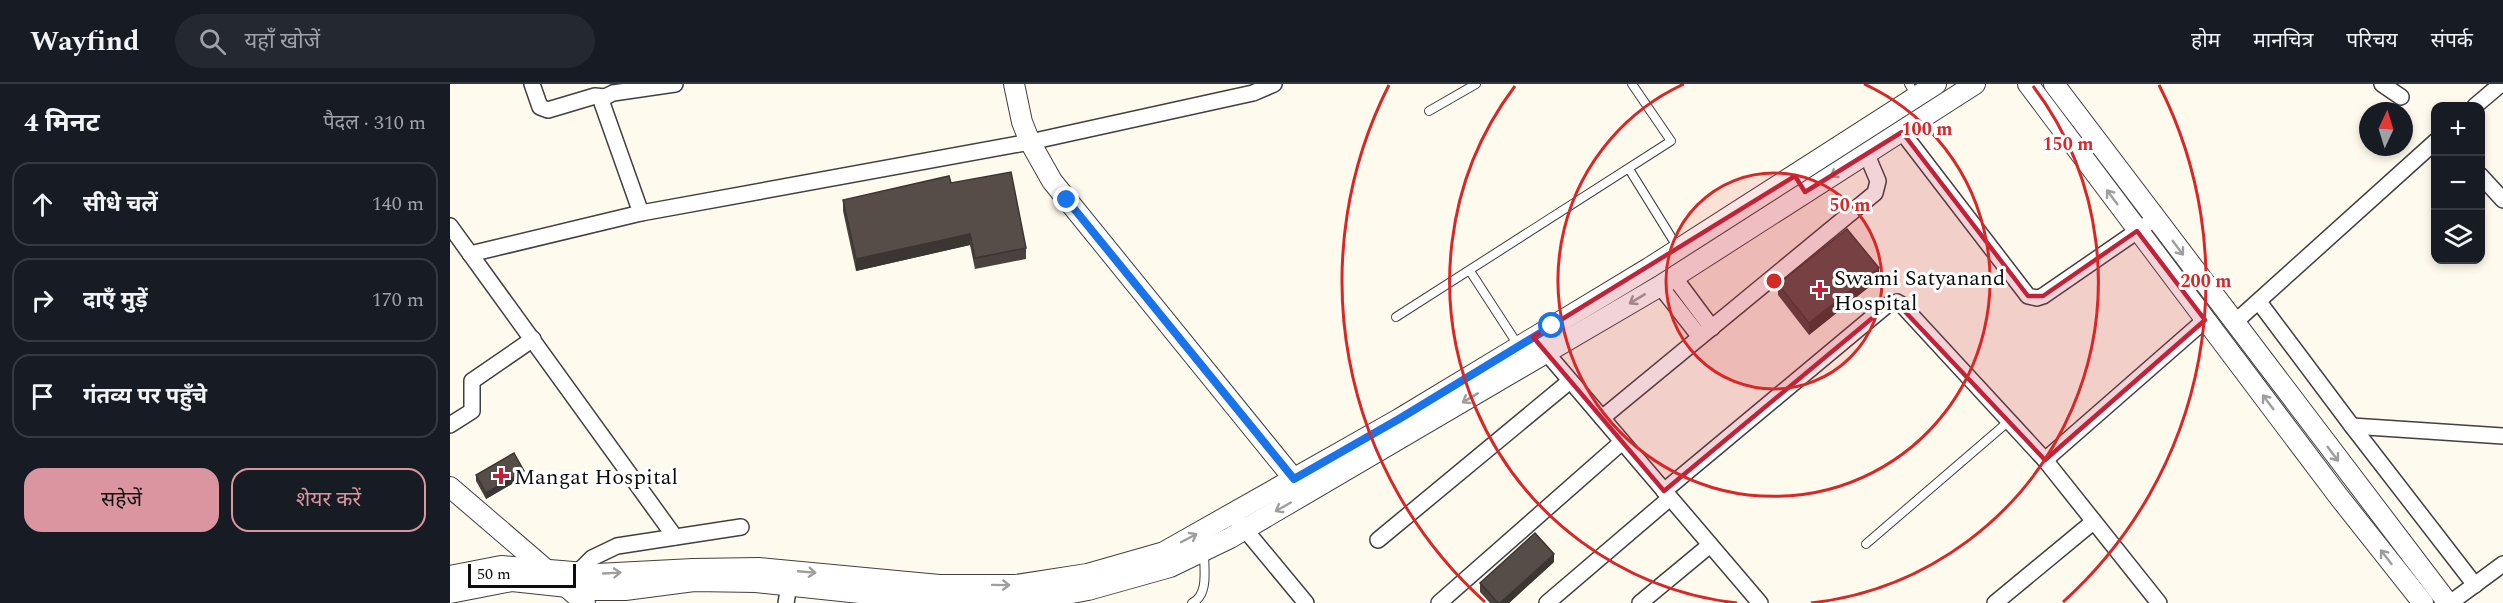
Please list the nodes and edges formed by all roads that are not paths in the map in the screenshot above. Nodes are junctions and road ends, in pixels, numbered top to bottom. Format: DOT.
graph roads {
  1 [pos="532,84"];
  2 [pos="675,84"];
  3 [pos="1014,84"];
  4 [pos="1217,84"];
  5 [pos="1274,84"];
  6 [pos="1476,84"];
  7 [pos="1632,84"];
  8 [pos="1936,84"];
  9 [pos="1975,84"];
  10 [pos="2028,84"];
  11 [pos="2054,84"];
  12 [pos="2382,84"];
  13 [pos="2501,84"];
  14 [pos="1913,90"];
  15 [pos="605,97"];
  16 [pos="2401,97"];
  17 [pos="1224,99"];
  18 [pos="2480,102"];
  19 [pos="1429,111"];
  20 [pos="1902,132"];
  21 [pos="1030,142"];
  22 [pos="2431,146"];
  23 [pos="1867,155"];
  24 [pos="1629,169"];
  25 [pos="2485,180"];
  26 [pos="1800,184"];
  27 [pos="2503,200"];
  28 [pos="641,213"];
  29 [pos="2155,218"];
  30 [pos="450,226"];
  31 [pos="2137,231"];
  32 [pos="1679,249"];
  33 [pos="470,254"];
  34 [pos="1470,271"];
  35 [pos="1667,281"];
  36 [pos="2259,302"];
  37 [pos="1396,318"];
  38 [pos="2205,320"];
  39 [pos="2234,323"];
  40 [pos="1706,333"];
  41 [pos="533,339"];
  42 [pos="1526,342"];
  43 [pos="1546,353"];
  44 [pos="1570,381"];
  45 [pos="1602,418"];
  46 [pos="2009,421"];
  47 [pos="450,425"];
  48 [pos="2352,426"];
  49 [pos="2503,436"];
  50 [pos="1622,442"];
  51 [pos="2045,460"];
  52 [pos="450,487"];
  53 [pos="1300,487"];
  54 [pos="1667,494"];
  55 [pos="1239,522"];
  56 [pos="2093,522"];
  57 [pos="741,527"];
  58 [pos="675,537"];
  59 [pos="1378,540"];
  60 [pos="1866,544"];
  61 [pos="1710,545"];
  62 [pos="1204,550"];
  63 [pos="2503,564"];
  64 [pos="546,570"];
  65 [pos="450,576"];
  66 [pos="571,580"];
  67 [pos="2475,585"];
  68 [pos="450,593"];
  69 [pos="882,593"];
  70 [pos="788,594"];
  71 [pos="1076,598"];
  72 [pos="2156,602"];
  73 [pos="585,603"];
  74 [pos="1192,603"];
  75 [pos="1306,603"];
  76 [pos="1439,603"];
  77 [pos="1547,603"];
  78 [pos="1640,603"];
  79 [pos="1760,603"];
  80 [pos="1995,603"];
  81 [pos="2422,603"];
  82 [pos="2449,603"];
  1 -- 15 [label="street"];
  2 -- 15 [label="street"];
  3 -- 21 [label="street"];
  4 -- 17 [label="street"];
  5 -- 17 [label="street"];
  6 -- 19 [label="lane"];
  7 -- 24 [label="lane"];
  8 -- 14 [label="street"];
  9 -- 20 [label="street"];
  31 -- 10 [label="street, one-way"];
  11 -- 29 [label="street"];
  12 -- 16 [label="street"];
  13 -- 18 [label="street"];
  14 -- 26 [label="street"];
  15 -- 28 [label="street"];
  17 -- 21 [label="street"];
  20 -- 23 [label="street"];
  20 -- 31 [label="street"];
  21 -- 28 [label="street"];
  21 -- 53 [label="street"];
  22 -- 36 [label="street"];
  23 -- 26 [label="street, one-way"];
  23 -- 40 [label="street"];
  24 -- 32 [label="lane"];
  24 -- 34 [label="lane"];
  25 -- 27 [label="street"];
  26 -- 32 [label="street"];
  26 -- 35 [label="street"];
  28 -- 33 [label="street"];
  29 -- 31 [label="street"];
  29 -- 39 [label="street, one-way"];
  30 -- 33 [label="street"];
  31 -- 38 [label="street"];
  32 -- 42 [label="street"];
  33 -- 41 [label="street"];
  34 -- 37 [label="lane"];
  34 -- 42 [label="lane"];
  35 -- 40 [label="street"];
  35 -- 43 [label="street, one-way"];
  36 -- 39 [label="street"];
  36 -- 48 [label="street"];
  38 -- 51 [label="street"];
  81 -- 38 [label="street, one-way"];
  39 -- 82 [label="street, one-way"];
  40 -- 45 [label="street"];
  41 -- 47 [label="street"];
  41 -- 58 [label="street"];
  42 -- 43 [label="street"];
  42 -- 53 [label="street"];
  43 -- 44 [label="street"];
  43 -- 53 [label="street, one-way"];
  44 -- 45 [label="street"];
  44 -- 59 [label="street"];
  45 -- 50 [label="street"];
  46 -- 51 [label="street"];
  46 -- 54 [label="street"];
  46 -- 60 [label="lane"];
  48 -- 49 [label="street"];
  48 -- 67 [label="street"];
  50 -- 54 [label="street"];
  50 -- 76 [label="street"];
  51 -- 56 [label="street"];
  52 -- 64 [label="street"];
  53 -- 55 [label="street"];
  54 -- 61 [label="street"];
  54 -- 77 [label="street"];
  55 -- 62 [label="street"];
  69 -- 55 [label="street, one-way"];
  55 -- 75 [label="street"];
  56 -- 72 [label="street"];
  56 -- 80 [label="street"];
  57 -- 58 [label="street"];
  58 -- 66 [label="street"];
  61 -- 78 [label="street"];
  61 -- 79 [label="street"];
  62 -- 71 [label="street"];
  62 -- 74 [label="lane"];
  63 -- 67 [label="street"];
  64 -- 65 [label="street"];
  64 -- 66 [label="street"];
  66 -- 68 [label="street"];
  66 -- 69 [label="street, one-way"];
  66 -- 70 [label="street"];
  66 -- 73 [label="street"];
  67 -- 82 [label="street"];
  69 -- 70 [label="street"];
  69 -- 71 [label="street"];
}
